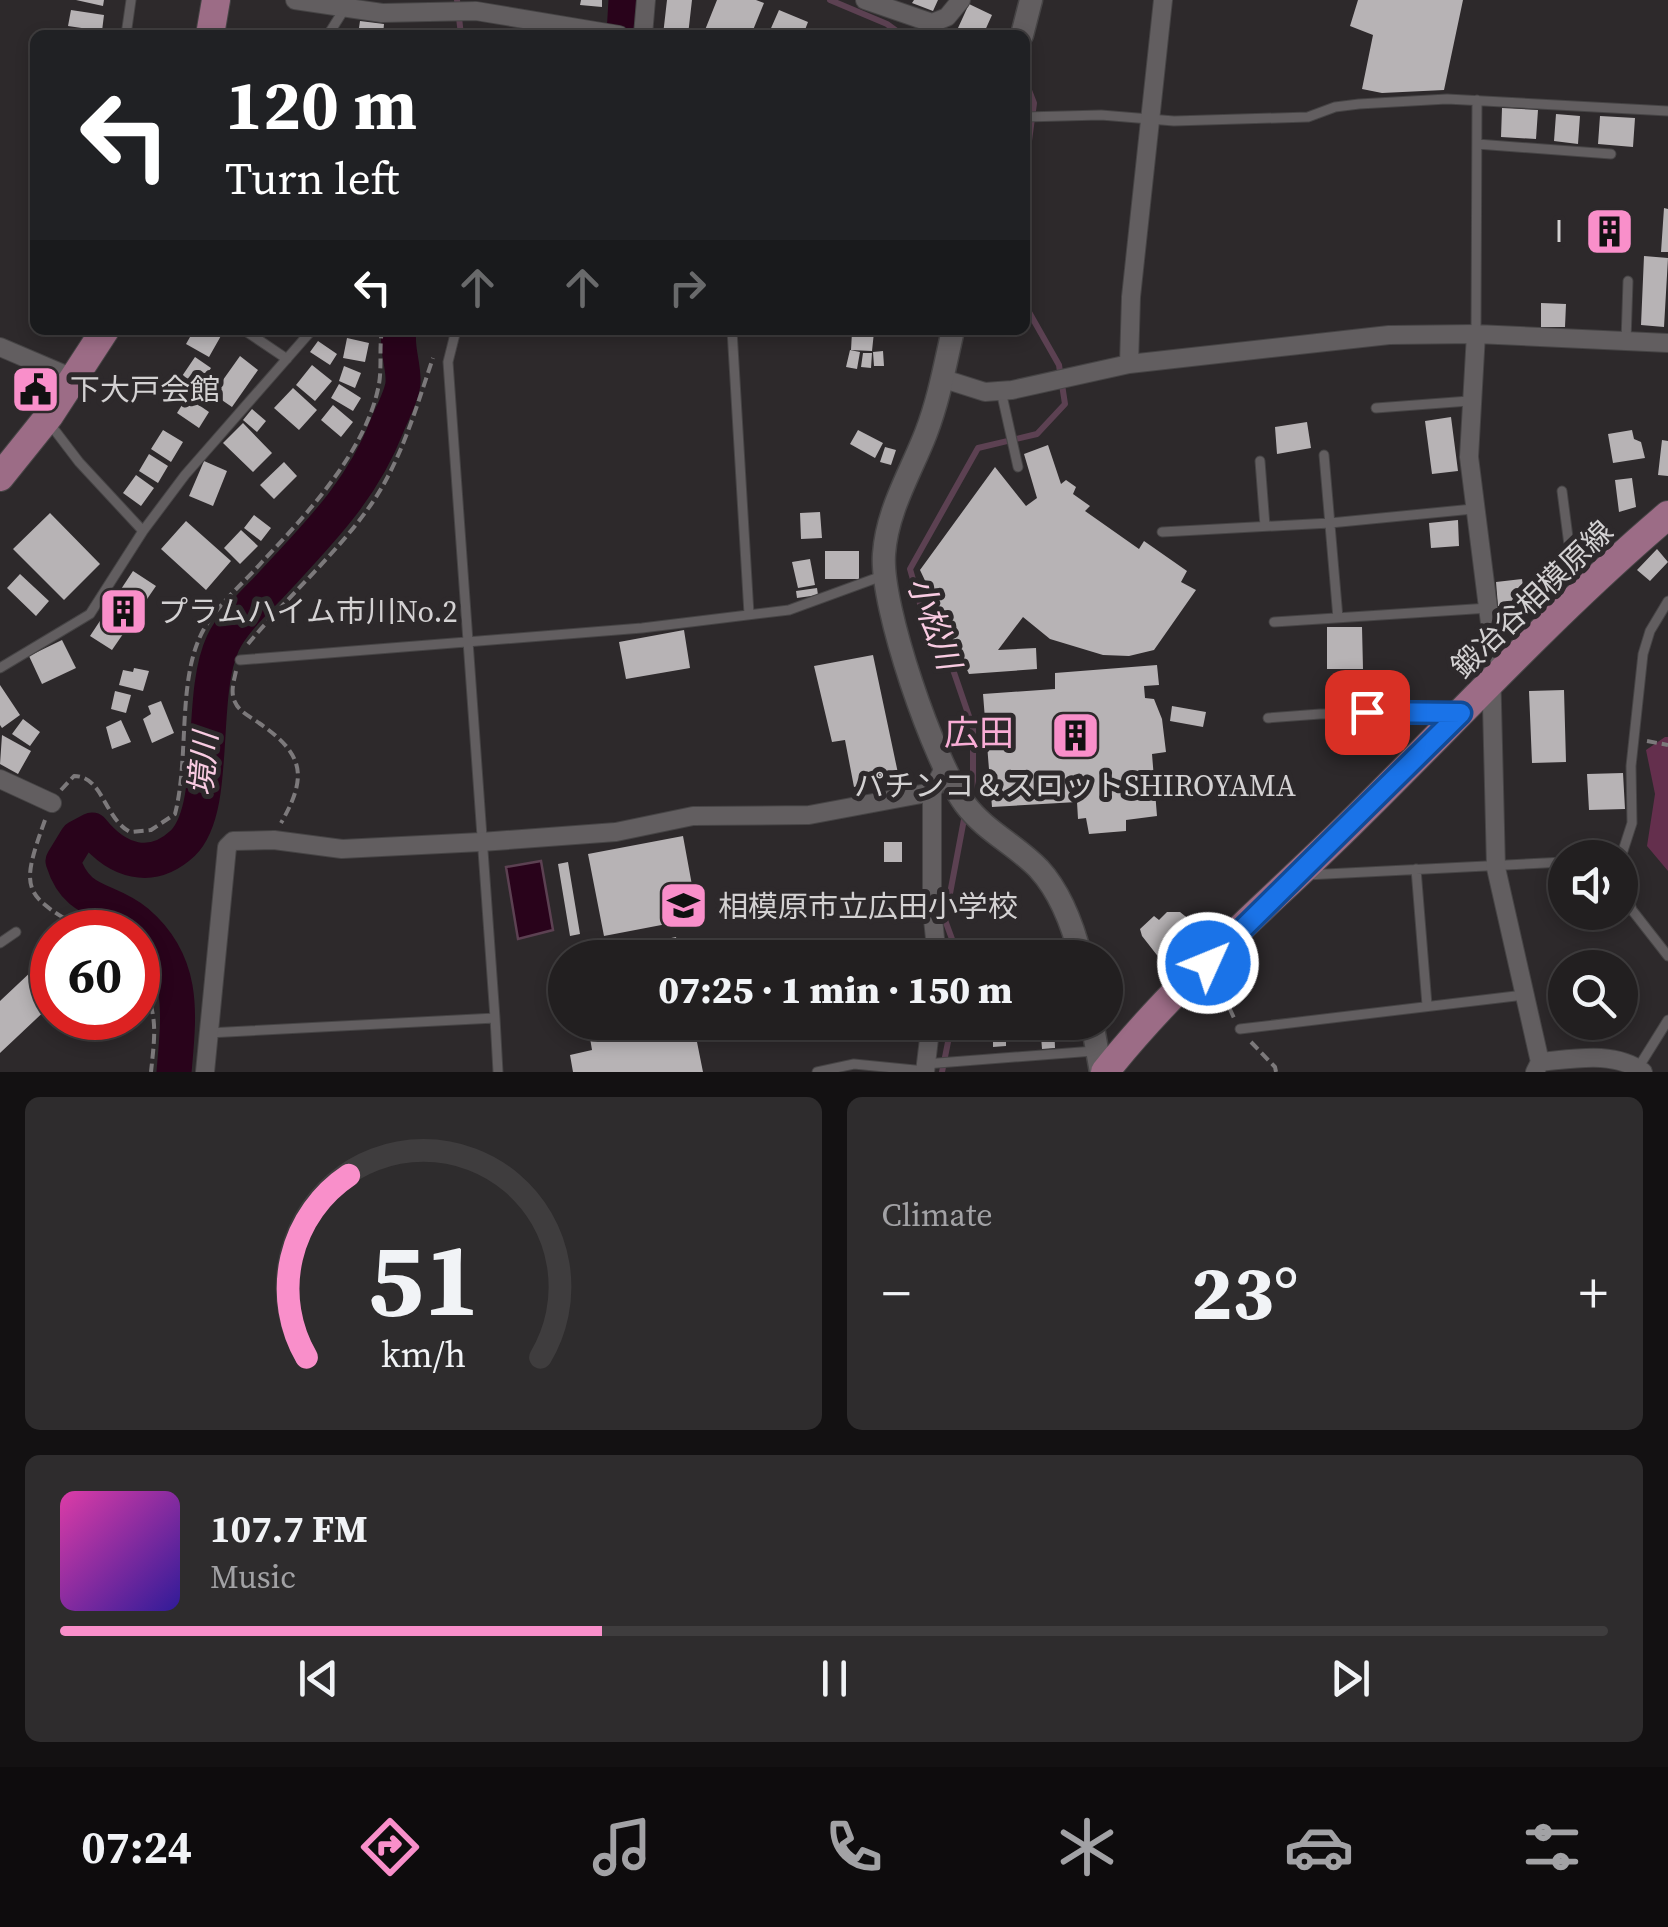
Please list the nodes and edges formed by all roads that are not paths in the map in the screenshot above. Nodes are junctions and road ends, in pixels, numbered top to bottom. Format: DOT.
graph roads {
  1 [pos="131,0"];
  2 [pos="216,0"];
  3 [pos="294,0"];
  4 [pos="646,0"];
  5 [pos="864,0"];
  6 [pos="961,0"];
  7 [pos="1030,0"];
  8 [pos="1163,0"];
  9 [pos="346,4"];
  10 [pos="127,30"];
  11 [pos="211,30"];
  12 [pos="331,30"];
  13 [pos="588,30"];
  14 [pos="643,30"];
  15 [pos="1023,30"];
  16 [pos="1477,100"];
  17 [pos="1668,111"];
  18 [pos="1030,118"];
  19 [pos="1150,118"];
  20 [pos="1477,144"];
  21 [pos="1611,154"];
  22 [pos="1628,281"];
  23 [pos="1476,334"];
  24 [pos="102,335"];
  25 [pos="252,335"];
  26 [pos="308,335"];
  27 [pos="455,335"];
  28 [pos="732,335"];
  29 [pos="952,335"];
  30 [pos="1626,344"];
  31 [pos="1668,344"];
  32 [pos="0,347"];
  33 [pos="287,358"];
  34 [pos="1129,364"];
  35 [pos="74,379"];
  36 [pos="944,379"];
  37 [pos="1001,391"];
  38 [pos="1470,400"];
  39 [pos="1376,408"];
  40 [pos="47,420"];
  41 [pos="1324,455"];
  42 [pos="1260,462"];
  43 [pos="1018,467"];
  44 [pos="0,476"];
  45 [pos="1562,491"];
  46 [pos="1473,509"];
  47 [pos="1668,514"];
  48 [pos="1330,523"];
  49 [pos="1264,526"];
  50 [pos="143,531"];
  51 [pos="1162,532"];
  52 [pos="884,575"];
  53 [pos="1576,599"];
  54 [pos="1668,601"];
  55 [pos="1489,608"];
  56 [pos="749,614"];
  57 [pos="1338,618"];
  58 [pos="1274,622"];
  59 [pos="467,640"];
  60 [pos="240,660"];
  61 [pos="0,668"];
  62 [pos="1491,684"];
  63 [pos="1461,713"];
  64 [pos="1268,718"];
  65 [pos="0,779"];
  66 [pos="940,780"];
  67 [pos="52,803"];
  68 [pos="1624,840"];
  69 [pos="481,842"];
  70 [pos="1548,863"];
  71 [pos="1496,868"];
  72 [pos="1416,870"];
  73 [pos="1298,876"];
  74 [pos="1638,918"];
  75 [pos="16,932"];
  76 [pos="935,940"];
  77 [pos="1074,940"];
  78 [pos="0,943"];
  79 [pos="1668,956"];
  80 [pos="1524,995"];
  81 [pos="1427,1005"];
  82 [pos="495,1018"];
  83 [pos="1668,1020"];
  84 [pos="1240,1029"];
  85 [pos="208,1033"];
  86 [pos="929,1040"];
  87 [pos="1096,1040"];
  88 [pos="1101,1065"];
  89 [pos="1537,1067"];
  90 [pos="926,1068"];
  91 [pos="1640,1070"];
  92 [pos="205,1072"];
  93 [pos="498,1072"];
  94 [pos="817,1072"];
  1 -- 10 [label="lane"];
  2 -- 11 [label="main road"];
  3 -- 9 [label="street"];
  4 -- 14 [label="street"];
  5 -- 6 [label="street"];
  7 -- 15 [label="street"];
  8 -- 19 [label="street"];
  9 -- 12 [label="lane"];
  9 -- 13 [label="street"];
  16 -- 17 [label="lane"];
  16 -- 19 [label="lane"];
  16 -- 20 [label="lane"];
  18 -- 19 [label="lane"];
  19 -- 34 [label="street"];
  20 -- 21 [label="lane"];
  20 -- 23 [label="lane"];
  22 -- 30 [label="lane"];
  23 -- 30 [label="street"];
  23 -- 34 [label="street"];
  23 -- 38 [label="street"];
  24 -- 35 [label="main road"];
  25 -- 33 [label="lane"];
  26 -- 33 [label="lane"];
  27 -- 59 [label="lane"];
  28 -- 56 [label="lane"];
  29 -- 36 [label="street"];
  30 -- 31 [label="street"];
  32 -- 35 [label="street"];
  33 -- 50 [label="lane"];
  34 -- 37 [label="street"];
  35 -- 40 [label="main road"];
  36 -- 37 [label="street"];
  36 -- 52 [label="street"];
  37 -- 43 [label="lane"];
  38 -- 39 [label="lane"];
  38 -- 46 [label="street"];
  40 -- 44 [label="main road"];
  40 -- 50 [label="lane"];
  41 -- 48 [label="lane"];
  42 -- 49 [label="lane"];
  45 -- 53 [label="lane"];
  46 -- 48 [label="lane"];
  46 -- 55 [label="street"];
  47 -- 53 [label="main road, 鍛冶谷相模原線"];
  48 -- 49 [label="lane"];
  48 -- 57 [label="lane"];
  49 -- 51 [label="lane"];
  50 -- 61 [label="lane"];
  52 -- 56 [label="lane"];
  52 -- 66 [label="street"];
  53 -- 62 [label="main road, 鍛冶谷相模原線"];
  54 -- 68 [label="lane"];
  55 -- 57 [label="lane"];
  55 -- 62 [label="street"];
  56 -- 59 [label="lane"];
  57 -- 58 [label="lane"];
  59 -- 60 [label="lane"];
  59 -- 69 [label="lane"];
  62 -- 63 [label="main road, 鍛冶谷相模原線"];
  62 -- 71 [label="street"];
  63 -- 64 [label="lane"];
  63 -- 73 [label="main road, 鍛冶谷相模原線"];
  65 -- 67 [label="street"];
  66 -- 69 [label="street"];
  66 -- 76 [label="street"];
  66 -- 77 [label="street"];
  69 -- 82 [label="lane"];
  69 -- 85 [label="street"];
  70 -- 71 [label="lane"];
  71 -- 72 [label="lane"];
  71 -- 80 [label="street"];
  72 -- 73 [label="lane"];
  72 -- 81 [label="lane"];
  73 -- 88 [label="main road, 鍛冶谷相模原線"];
  74 -- 79 [label="lane"];
  75 -- 78 [label="lane"];
  80 -- 81 [label="lane"];
  80 -- 89 [label="street"];
  81 -- 84 [label="lane"];
  82 -- 85 [label="lane"];
  82 -- 93 [label="lane"];
  83 -- 91 [label="lane"];
  85 -- 92 [label="street"];
  86 -- 90 [label="street"];
  87 -- 88 [label="street"];
  88 -- 90 [label="lane"];
  89 -- 91 [label="street"];
  90 -- 94 [label="lane"];
}
